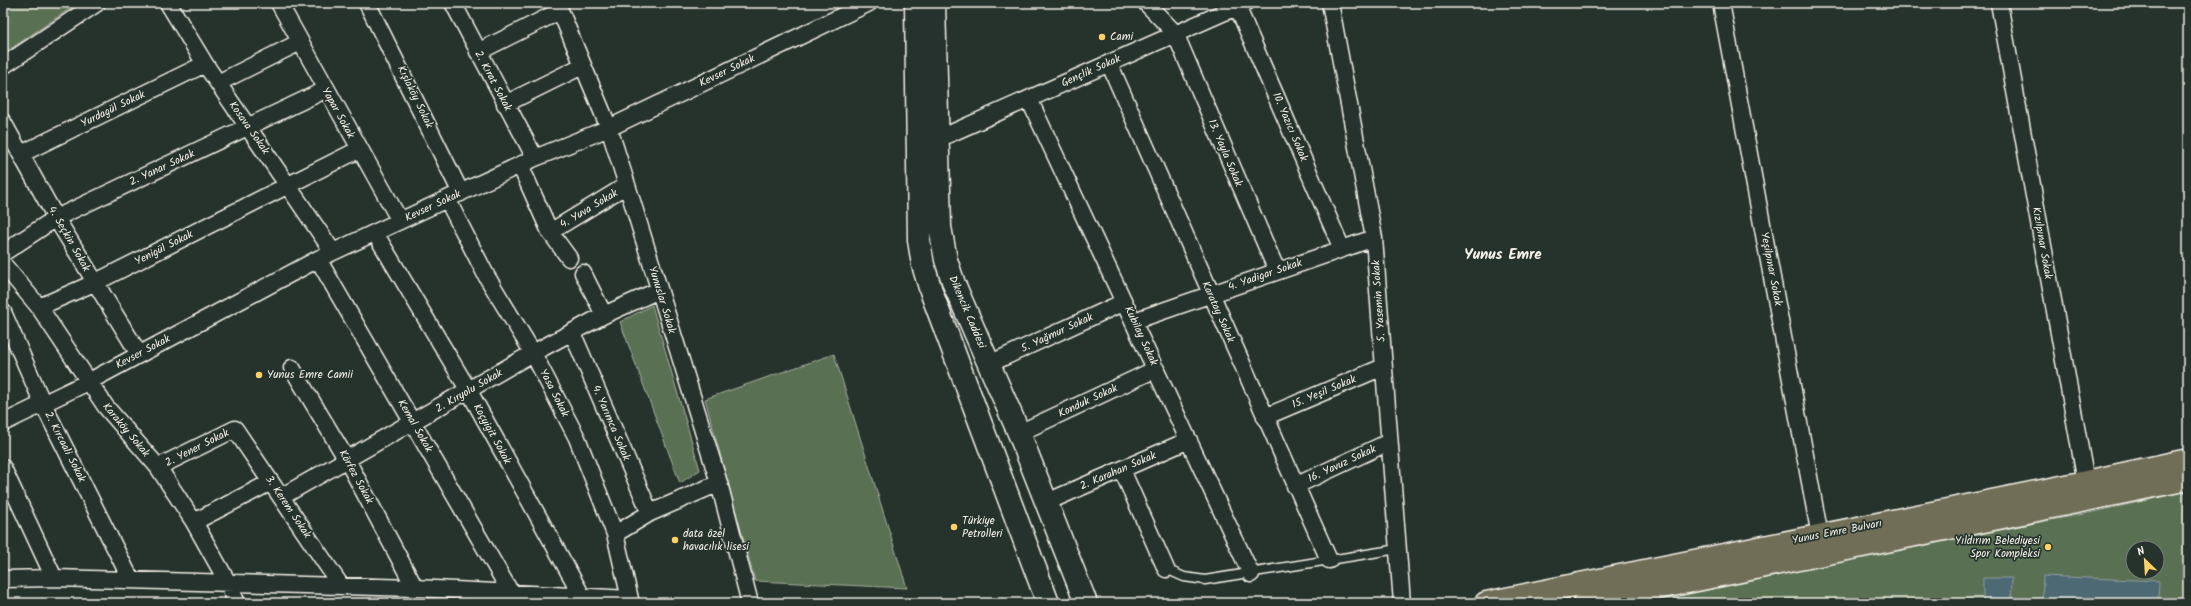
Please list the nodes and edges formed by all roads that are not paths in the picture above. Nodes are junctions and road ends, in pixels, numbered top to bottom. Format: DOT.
graph roads {
  1 [pos="97,3"];
  2 [pos="168,3"];
  3 [pos="279,3"];
  4 [pos="367,3"];
  5 [pos="453,3"];
  6 [pos="869,3"];
  7 [pos="916,3"];
  8 [pos="934,3"];
  9 [pos="1146,3"];
  10 [pos="1330,3"];
  11 [pos="1721,3"];
  12 [pos="1999,3"];
  13 [pos="1241,4"];
  14 [pos="559,7"];
  15 [pos="1175,33"];
  16 [pos="300,42"];
  17 [pos="478,52"];
  18 [pos="1108,63"];
  19 [pos="205,64"];
  20 [pos="3,66"];
  21 [pos="582,66"];
  22 [pos="218,83"];
  23 [pos="325,90"];
  24 [pos="1029,98"];
  25 [pos="505,104"];
  26 [pos="3,122"];
  27 [pos="249,128"];
  28 [pos="609,128"];
  29 [pos="938,139"];
  30 [pos="358,150"];
  31 [pos="21,154"];
  32 [pos="535,158"];
  33 [pos="520,165"];
  34 [pos="627,185"];
  35 [pos="288,186"];
  36 [pos="461,192"];
  37 [pos="447,199"];
  38 [pos="56,218"];
  39 [pos="400,221"];
  40 [pos="550,232"];
  41 [pos="375,233"];
  42 [pos="1374,238"];
  43 [pos="1342,248"];
  44 [pos="333,252"];
  45 [pos="3,253"];
  46 [pos="569,258"];
  47 [pos="318,259"];
  48 [pos="3,264"];
  49 [pos="1277,271"];
  50 [pos="583,273"];
  51 [pos="94,283"];
  52 [pos="660,290"];
  53 [pos="1211,294"];
  54 [pos="1124,302"];
  55 [pos="40,307"];
  56 [pos="3,312"];
  57 [pos="604,315"];
  58 [pos="1134,321"];
  59 [pos="572,332"];
  60 [pos="534,353"];
  61 [pos="139,354"];
  62 [pos="989,364"];
  63 [pos="1383,367"];
  64 [pos="292,368"];
  65 [pos="1156,370"];
  66 [pos="88,382"];
  67 [pos="469,391"];
  68 [pos="43,404"];
  69 [pos="1265,418"];
  70 [pos="414,422"];
  71 [pos="3,423"];
  72 [pos="235,429"];
  73 [pos="1019,433"];
  74 [pos="1190,440"];
  75 [pos="1389,442"];
  76 [pos="347,460"];
  77 [pos="2188,460"];
  78 [pos="158,467"];
  79 [pos="3,468"];
  80 [pos="1122,470"];
  81 [pos="2188,479"];
  82 [pos="271,482"];
  83 [pos="2086,482"];
  84 [pos="719,483"];
  85 [pos="1295,486"];
  86 [pos="281,497"];
  87 [pos="1047,502"];
  88 [pos="650,513"];
  89 [pos="194,522"];
  90 [pos="615,534"];
  91 [pos="1820,536"];
  92 [pos="1398,549"];
  93 [pos="1329,560"];
  94 [pos="1166,569"];
  95 [pos="1251,574"];
  96 [pos="54,578"];
  97 [pos="3,579"];
  98 [pos="131,580"];
  99 [pos="228,583"];
  100 [pos="341,586"];
  101 [pos="414,588"];
  102 [pos="511,592"];
  103 [pos="582,596"];
  104 [pos="237,603"];
  105 [pos="750,603"];
  106 [pos="1048,603"];
  107 [pos="1086,603"];
  108 [pos="1402,603"];
  109 [pos="1486,603"];
  110 [pos="1585,603"];
  1 -- 20 [label="street"];
  2 -- 19 [label="street, Kosava Sokak"];
  3 -- 16 [label="street, Yapar Sokak"];
  4 -- 36 [label="street, Kışlaköy Sokak"];
  5 -- 17 [label="street, 2. Kırat Sokak"];
  6 -- 28 [label="street, Kevser Sokak"];
  7 -- 106 [label="main road"];
  8 -- 29 [label="main road, Dikencik Caddesi"];
  9 -- 15 [label="street"];
  10 -- 42 [label="street, 5. Yasemin Sokak"];
  11 -- 91 [label="street, Yeşilpınar Sokak"];
  12 -- 83 [label="street, Kızılpınar Sokak"];
  13 -- 15 [label="street, Gençlik Sokak"];
  13 -- 43 [label="street, 10. Yazıcı Sokak"];
  14 -- 17 [label="street"];
  14 -- 21 [label="street, Yunuslar Sokak"];
  15 -- 18 [label="street, Gençlik Sokak"];
  15 -- 49 [label="street, 13. Yayla Sokak"];
  16 -- 22 [label="street"];
  16 -- 23 [label="street, Yapar Sokak"];
  17 -- 25 [label="street, 2. Kırat Sokak"];
  18 -- 24 [label="street, Gençlik Sokak"];
  18 -- 53 [label="street, Karatay Sokak"];
  19 -- 22 [label="street, Kosava Sokak"];
  19 -- 31 [label="street, Yurdagül Sokak"];
  21 -- 25 [label="street"];
  21 -- 28 [label="street, Yunuslar Sokak"];
  22 -- 27 [label="street, Kosava Sokak"];
  23 -- 27 [label="street, 2. Yanar Sokak"];
  23 -- 30 [label="street, Yapar Sokak"];
  24 -- 29 [label="street, Gençlik Sokak"];
  24 -- 54 [label="street, Kubilay Sokak"];
  25 -- 32 [label="street, 2. Kırat Sokak"];
  26 -- 31 [label="street, 4. Seçkin Sokak"];
  27 -- 35 [label="street, Kosava Sokak"];
  27 -- 38 [label="street, 2. Yanar Sokak"];
  28 -- 32 [label="street, Kevser Sokak"];
  28 -- 34 [label="street, Yunuslar Sokak"];
  29 -- 62 [label="main road, Dikencik Caddesi"];
  30 -- 35 [label="street, Yenigül Sokak"];
  30 -- 39 [label="street, Yapar Sokak"];
  31 -- 38 [label="street, 4. Seçkin Sokak"];
  32 -- 33 [label="street, Kevser Sokak"];
  33 -- 36 [label="street, Kevser Sokak"];
  33 -- 40 [label="street"];
  34 -- 40 [label="street, 4. Yuva Sokak"];
  34 -- 52 [label="street, Yunuslar Sokak"];
  35 -- 44 [label="street, Kosava Sokak"];
  35 -- 51 [label="street, Yenigül Sokak"];
  36 -- 37 [label="street, Kevser Sokak"];
  37 -- 39 [label="street, Kevser Sokak"];
  37 -- 60 [label="street, Yasa Sokak"];
  38 -- 45 [label="street, 2. Yanar Sokak"];
  38 -- 51 [label="street, 4. Seçkin Sokak"];
  39 -- 41 [label="street, Kevser Sokak"];
  40 -- 46 [label="street"];
  41 -- 44 [label="street, Kevser Sokak"];
  41 -- 67 [label="street, Koçyigit Sokak"];
  42 -- 43 [label="street, 4. Yadigar Sokak"];
  42 -- 63 [label="street, 5. Yasemin Sokak"];
  43 -- 49 [label="street, 4. Yadigar Sokak"];
  44 -- 47 [label="street, Kevser Sokak"];
  47 -- 61 [label="street, Kevser Sokak"];
  47 -- 70 [label="street, Kemal Sokak"];
  48 -- 55 [label="street, Karaköy Sokak"];
  49 -- 53 [label="street, 4. Yadigar Sokak"];
  50 -- 57 [label="street"];
  51 -- 55 [label="street, Yenigül Sokak"];
  51 -- 61 [label="street, 4. Seçkin Sokak"];
  52 -- 57 [label="street, 2. Kıryolu Sokak"];
  52 -- 84 [label="street, Yunuslar Sokak"];
  53 -- 58 [label="street, 4. Yadigar Sokak"];
  53 -- 69 [label="street, Karatay Sokak"];
  54 -- 58 [label="street, Kubilay Sokak"];
  54 -- 62 [label="street, 5. Yağmur Sokak"];
  55 -- 66 [label="street, Karaköy Sokak"];
  56 -- 68 [label="street, 2. Kırcaali Sokak"];
  57 -- 59 [label="street, 2. Kıryolu Sokak"];
  58 -- 65 [label="street, Kubilay Sokak"];
  59 -- 60 [label="street, 2. Kıryolu Sokak"];
  59 -- 88 [label="street, 4. Yarımca Sokak"];
  60 -- 67 [label="street, 2. Kıryolu Sokak"];
  60 -- 90 [label="street, Yasa Sokak"];
  61 -- 66 [label="street, Kevser Sokak"];
  62 -- 73 [label="main road, Dikencik Caddesi"];
  63 -- 69 [label="street, 15. Yeşil Sokak"];
  63 -- 75 [label="street, 5. Yasemin Sokak"];
  64 -- 76 [label="street, Körfez Sokak"];
  65 -- 73 [label="street, Konduk Sokak"];
  65 -- 74 [label="street, Kubilay Sokak"];
  66 -- 68 [label="street, Kevser Sokak"];
  66 -- 78 [label="street, Karaköy Sokak"];
  67 -- 70 [label="street, 2. Kıryolu Sokak"];
  67 -- 103 [label="street, Koçyigit Sokak"];
  68 -- 71 [label="street, Kevser Sokak"];
  68 -- 98 [label="street, 2. Kırcaali Sokak"];
  69 -- 85 [label="street, Karatay Sokak"];
  70 -- 76 [label="street, 2. Kıryolu Sokak"];
  70 -- 102 [label="street, Kemal Sokak"];
  72 -- 78 [label="street, 2. Yener Sokak"];
  72 -- 82 [label="street, 3. Kerem Sokak"];
  73 -- 87 [label="main road, Dikencik Caddesi"];
  74 -- 80 [label="street, 2. Karahan Sokak"];
  74 -- 95 [label="street, Kubilay Sokak"];
  75 -- 85 [label="street, 16. Yavuz Sokak"];
  75 -- 92 [label="street, 5. Yasemin Sokak"];
  76 -- 86 [label="street, 2. Kıryolu Sokak"];
  76 -- 101 [label="street, Körfez Sokak"];
  77 -- 83 [label="main road, Yunus Emre Bulvarı"];
  78 -- 89 [label="street, Karaköy Sokak"];
  79 -- 96 [label="street"];
  80 -- 87 [label="street, 2. Karahan Sokak"];
  80 -- 94 [label="street"];
  81 -- 110 [label="main road, Yunus Emre Bulvarı"];
  82 -- 86 [label="street, 3. Kerem Sokak"];
  82 -- 89 [label="street"];
  83 -- 91 [label="main road, Yunus Emre Bulvarı"];
  84 -- 88 [label="street"];
  84 -- 105 [label="street, Yunuslar Sokak"];
  85 -- 93 [label="street, Karatay Sokak"];
  86 -- 100 [label="street, 3. Kerem Sokak"];
  87 -- 107 [label="main road, Dikencik Caddesi"];
  88 -- 90 [label="street"];
  89 -- 99 [label="street, Karaköy Sokak"];
  90 -- 103 [label="street, Yasa Sokak"];
  91 -- 109 [label="main road, Yunus Emre Bulvarı"];
  92 -- 93 [label="lane"];
  92 -- 108 [label="street, 5. Yasemin Sokak"];
  93 -- 95 [label="lane"];
  94 -- 95 [label="lane"];
  96 -- 97 [label="street"];
  96 -- 98 [label="street"];
  98 -- 99 [label="street"];
  99 -- 100 [label="street"];
  99 -- 104 [label="street, Karaköy Sokak"];
  100 -- 101 [label="street"];
  101 -- 102 [label="street"];
  102 -- 103 [label="street"];
}
